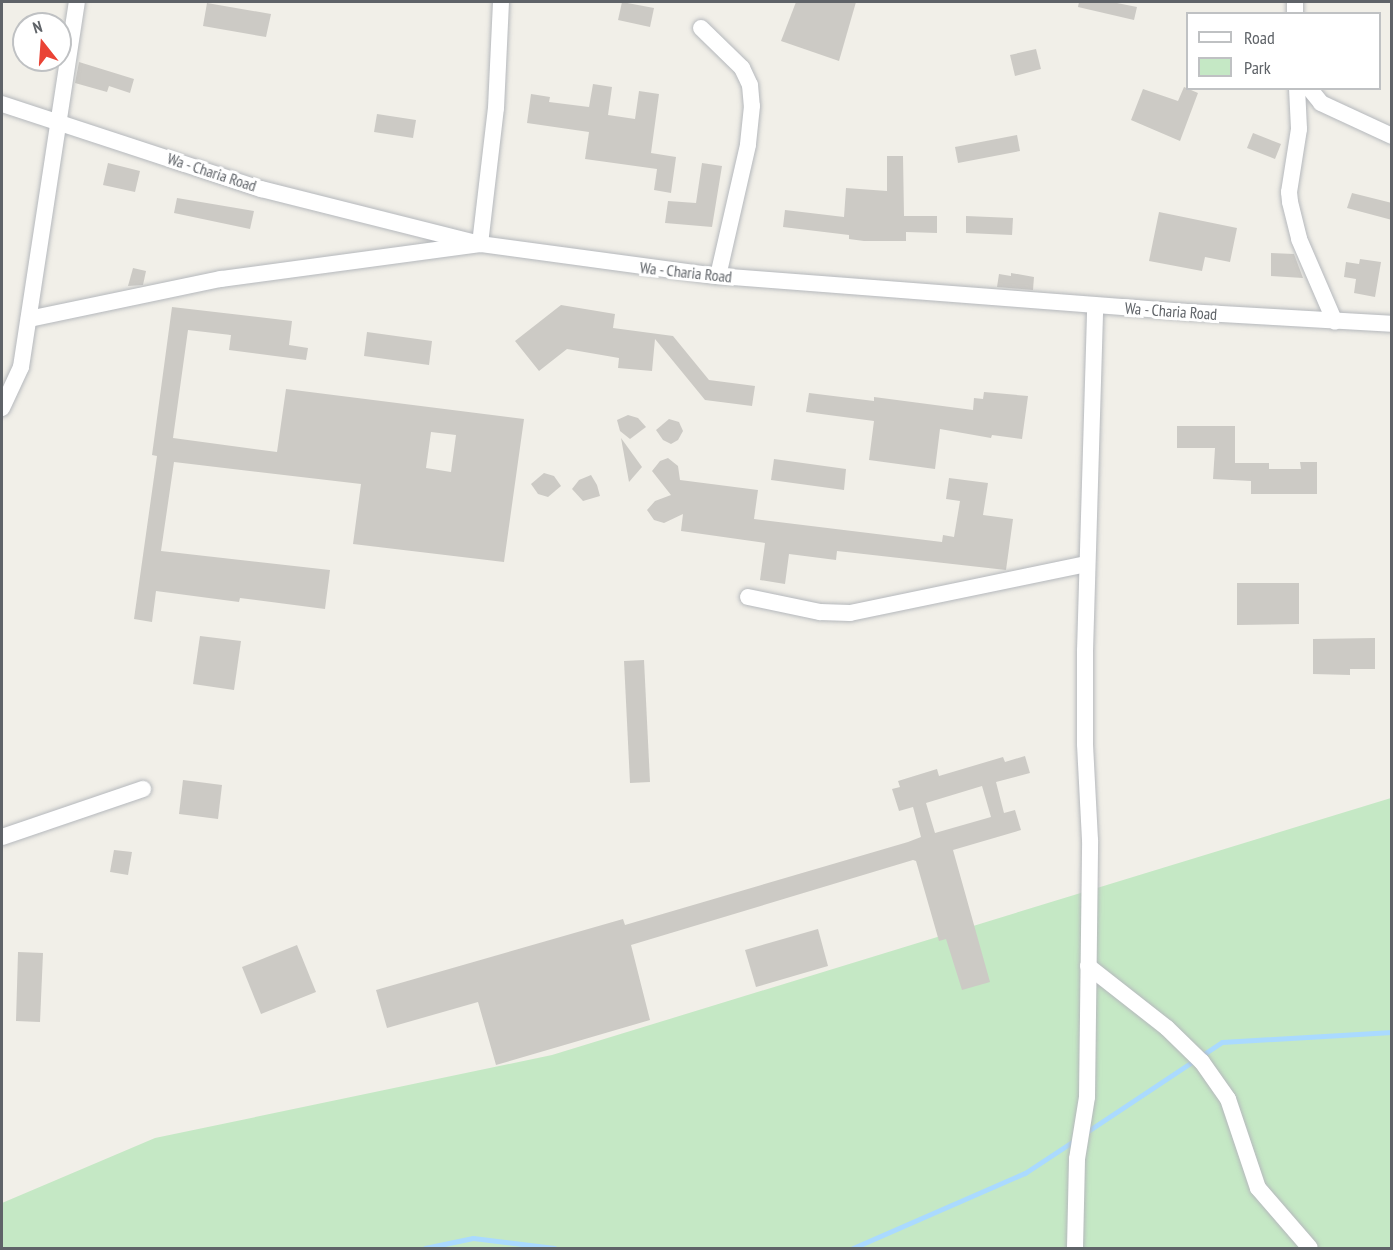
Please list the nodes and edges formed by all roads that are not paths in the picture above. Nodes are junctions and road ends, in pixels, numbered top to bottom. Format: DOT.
graph roads {
  1 [pos="77,2"];
  2 [pos="501,2"];
  3 [pos="701,28"];
  4 [pos="1297,90"];
  5 [pos="1311,90"];
  6 [pos="2,104"];
  7 [pos="57,121"];
  8 [pos="1392,136"];
  9 [pos="480,244"];
  10 [pos="718,276"];
  11 [pos="1095,305"];
  12 [pos="29,319"];
  13 [pos="1335,322"];
  14 [pos="1392,324"];
  15 [pos="21,367"];
  16 [pos="2,374"];
  17 [pos="2,408"];
  18 [pos="1087,564"];
  19 [pos="748,597"];
  20 [pos="143,789"];
  21 [pos="2,837"];
  22 [pos="1088,966"];
  23 [pos="1075,1248"];
  24 [pos="1310,1248"];
  1 -- 7 [label="street"];
  2 -- 9 [label="street"];
  3 -- 10 [label="street"];
  4 -- 13 [label="street"];
  5 -- 8 [label="street"];
  6 -- 7 [label="street, Wa - Charia Road"];
  7 -- 9 [label="street, Wa - Charia Road"];
  7 -- 12 [label="street"];
  9 -- 10 [label="street, Wa - Charia Road"];
  9 -- 12 [label="street"];
  10 -- 11 [label="street, Wa - Charia Road"];
  11 -- 13 [label="street, Wa - Charia Road"];
  11 -- 18 [label="street"];
  12 -- 15 [label="street"];
  13 -- 14 [label="street, Wa - Charia Road"];
  15 -- 16 [label="street"];
  15 -- 17 [label="street"];
  18 -- 19 [label="street"];
  18 -- 22 [label="street"];
  20 -- 21 [label="street"];
  22 -- 23 [label="street"];
  22 -- 24 [label="street"];
}
